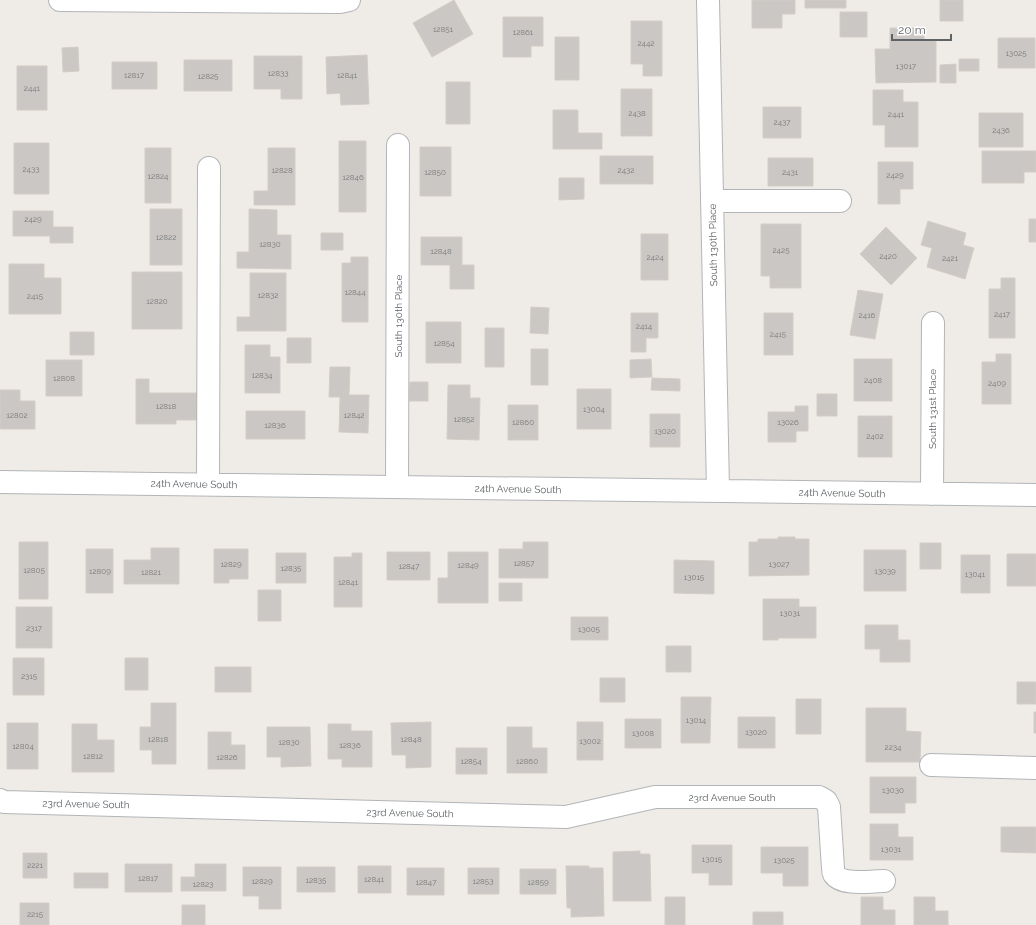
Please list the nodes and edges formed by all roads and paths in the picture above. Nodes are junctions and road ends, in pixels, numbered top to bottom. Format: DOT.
graph roads {
  1 [pos="60,0"];
  2 [pos="348,0"];
  3 [pos="708,0"];
  4 [pos="398,146"];
  5 [pos="209,168"];
  6 [pos="712,201"];
  7 [pos="840,201"];
  8 [pos="933,323"];
  9 [pos="0,482"];
  10 [pos="208,484"];
  11 [pos="397,487"];
  12 [pos="718,490"];
  13 [pos="932,494"];
  14 [pos="1036,495"];
  15 [pos="931,765"];
  16 [pos="1036,768"];
  17 [pos="0,800"];
  18 [pos="884,881"];
  1 -- 2 [label="street"];
  3 -- 6 [label="street, South 130th Place"];
  4 -- 11 [label="street, South 130th Place"];
  5 -- 10 [label="street"];
  6 -- 7 [label="street"];
  6 -- 12 [label="street, South 130th Place"];
  8 -- 13 [label="street, South 131st Place"];
  9 -- 10 [label="street, 24th Avenue South"];
  10 -- 11 [label="street, 24th Avenue South"];
  11 -- 12 [label="street, 24th Avenue South"];
  12 -- 13 [label="street, 24th Avenue South"];
  13 -- 14 [label="street, 24th Avenue South"];
  15 -- 16 [label="street"];
  17 -- 18 [label="street, 23rd Avenue South"];
}
